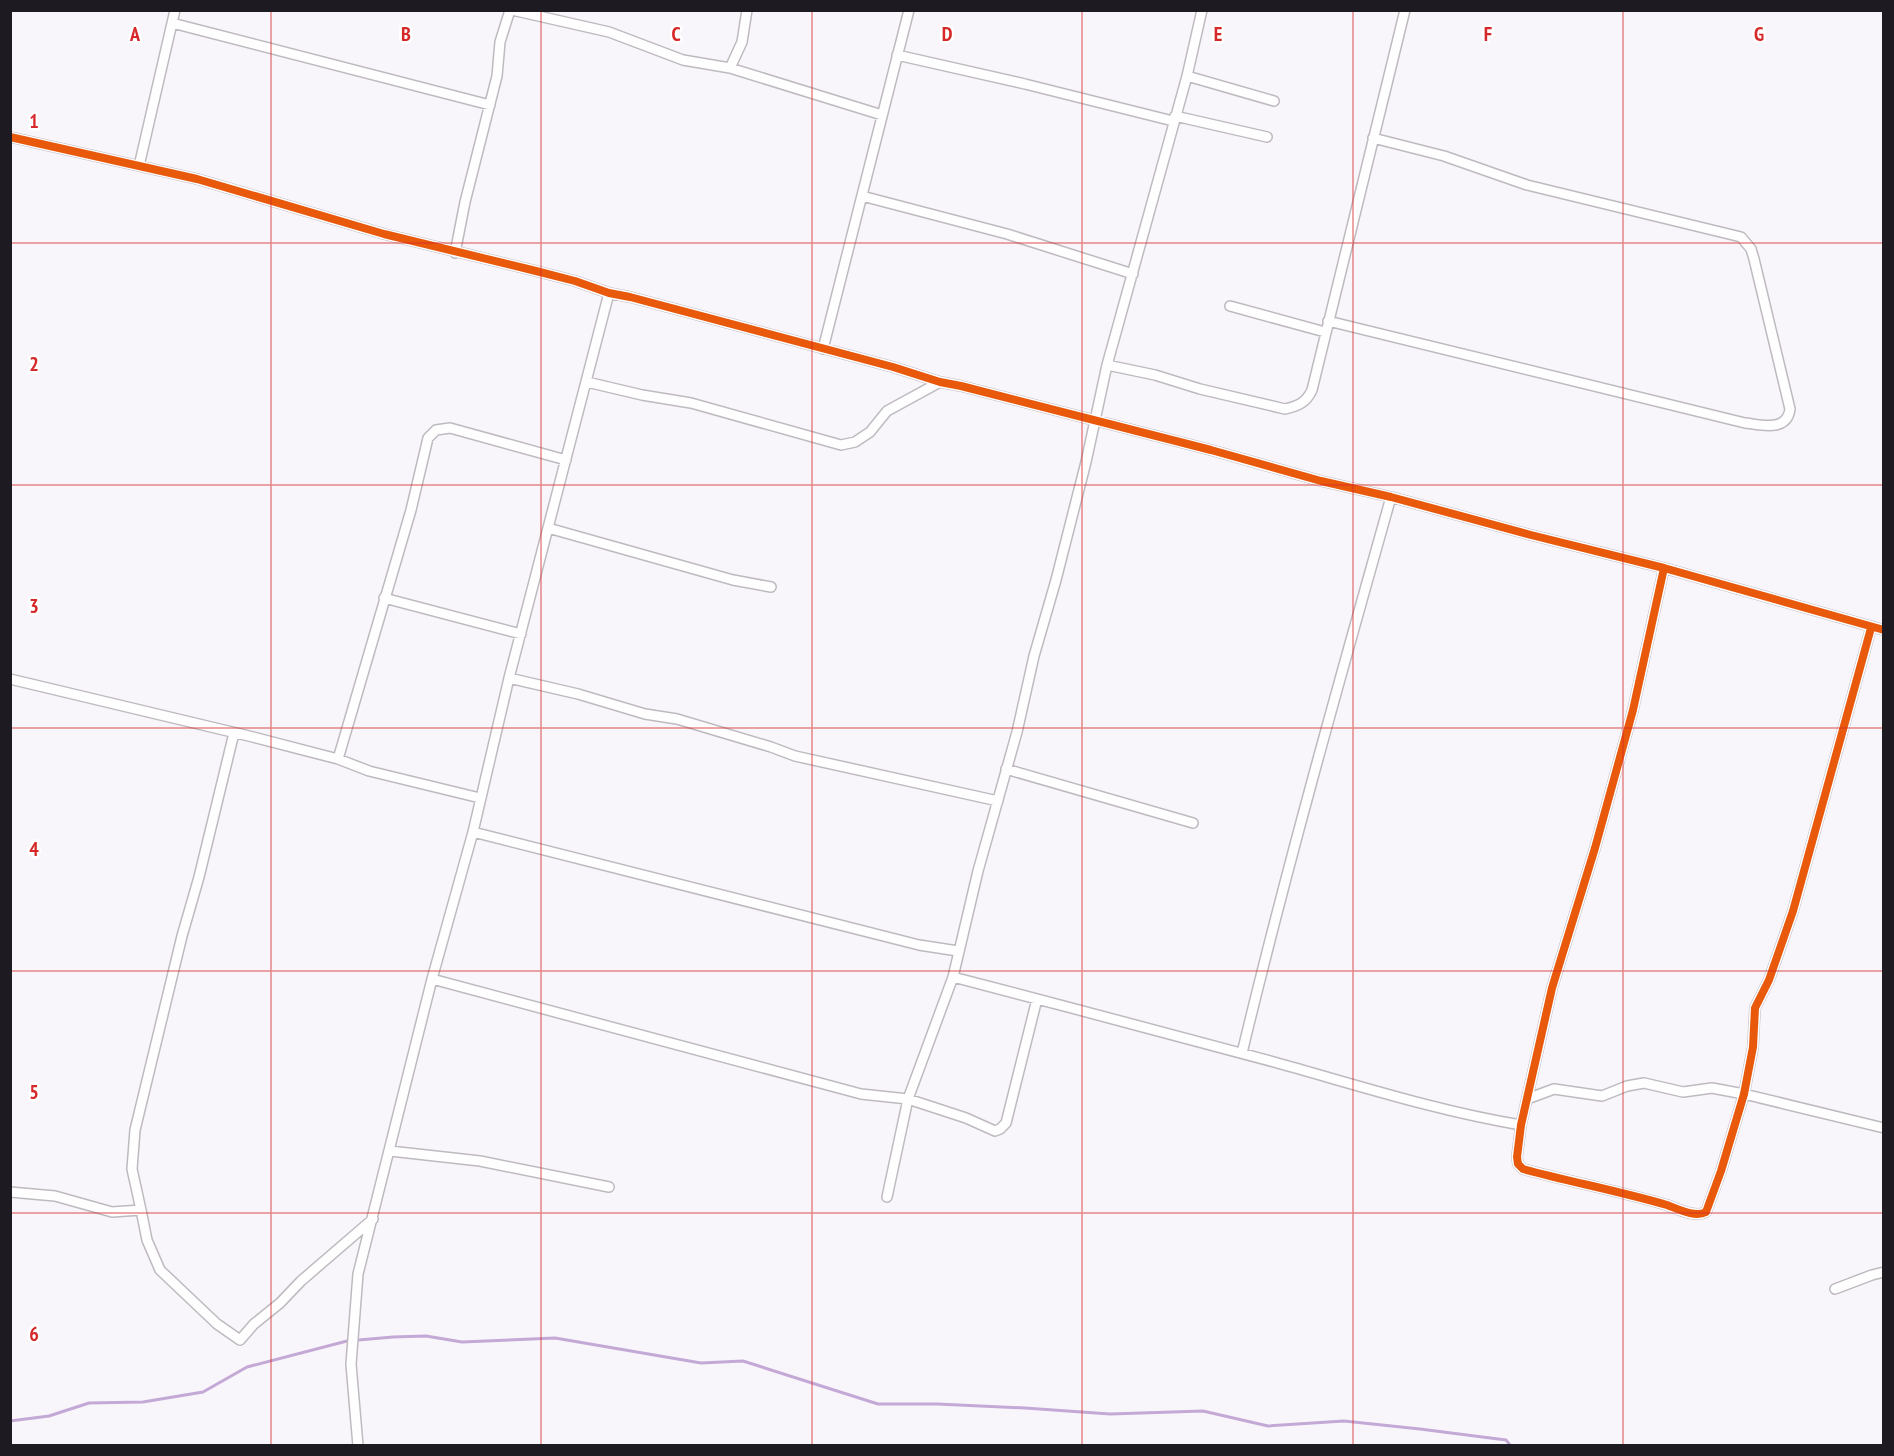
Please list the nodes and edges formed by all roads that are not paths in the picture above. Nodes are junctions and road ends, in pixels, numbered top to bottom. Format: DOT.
graph roads {
  1 [pos="176,10"];
  2 [pos="511,10"];
  3 [pos="747,10"];
  4 [pos="909,10"];
  5 [pos="1202,10"];
  6 [pos="1405,10"];
  7 [pos="172,23"];
  8 [pos="897,56"];
  9 [pos="730,68"];
  10 [pos="1187,76"];
  11 [pos="1274,101"];
  12 [pos="490,105"];
  13 [pos="882,115"];
  14 [pos="1174,118"];
  15 [pos="1267,136"];
  16 [pos="10,137"];
  17 [pos="1373,138"];
  18 [pos="139,166"];
  19 [pos="862,196"];
  20 [pos="455,253"];
  21 [pos="1133,274"];
  22 [pos="609,293"];
  23 [pos="1230,306"];
  24 [pos="1328,321"];
  25 [pos="1325,332"];
  26 [pos="823,349"];
  27 [pos="1107,365"];
  28 [pos="587,382"];
  29 [pos="940,382"];
  30 [pos="1095,420"];
  31 [pos="566,460"];
  32 [pos="1391,497"];
  33 [pos="548,528"];
  34 [pos="1664,568"];
  35 [pos="771,586"];
  36 [pos="384,598"];
  37 [pos="1871,628"];
  38 [pos="1884,630"];
  39 [pos="521,634"];
  40 [pos="509,678"];
  41 [pos="10,679"];
  42 [pos="234,733"];
  43 [pos="338,759"];
  44 [pos="1006,769"];
  45 [pos="480,798"];
  46 [pos="998,801"];
  47 [pos="1193,823"];
  48 [pos="473,832"];
  49 [pos="958,951"];
  50 [pos="953,977"];
  51 [pos="432,979"];
  52 [pos="1037,999"];
  53 [pos="1242,1053"];
  54 [pos="1743,1094"];
  55 [pos="908,1099"];
  56 [pos="1527,1099"];
  57 [pos="1521,1125"];
  58 [pos="1884,1128"];
  59 [pos="390,1151"];
  60 [pos="609,1187"];
  61 [pos="10,1192"];
  62 [pos="887,1197"];
  63 [pos="141,1210"];
  64 [pos="373,1219"];
  65 [pos="1884,1272"];
  66 [pos="1835,1289"];
  67 [pos="357,1446"];
  1 -- 7 [label="street"];
  2 -- 9 [label="street"];
  2 -- 12 [label="street"];
  3 -- 9 [label="street"];
  4 -- 8 [label="street"];
  5 -- 10 [label="street"];
  6 -- 17 [label="street"];
  7 -- 12 [label="street"];
  7 -- 18 [label="street"];
  8 -- 13 [label="street"];
  8 -- 14 [label="street"];
  9 -- 13 [label="street"];
  10 -- 11 [label="street"];
  10 -- 14 [label="street"];
  12 -- 20 [label="street"];
  13 -- 19 [label="street"];
  14 -- 15 [label="street"];
  14 -- 21 [label="street"];
  16 -- 18 [label="street"];
  17 -- 24 [label="street"];
  17 -- 24 [label="street"];
  18 -- 20 [label="street"];
  19 -- 21 [label="street"];
  19 -- 26 [label="street"];
  20 -- 22 [label="street"];
  21 -- 27 [label="street"];
  22 -- 26 [label="street"];
  22 -- 28 [label="street"];
  23 -- 25 [label="street"];
  24 -- 25 [label="street"];
  25 -- 27 [label="street"];
  26 -- 29 [label="street"];
  27 -- 30 [label="street"];
  28 -- 29 [label="street"];
  28 -- 31 [label="street"];
  29 -- 30 [label="street"];
  30 -- 32 [label="street"];
  30 -- 44 [label="street"];
  31 -- 33 [label="street"];
  31 -- 36 [label="street"];
  32 -- 34 [label="street"];
  32 -- 53 [label="street"];
  33 -- 35 [label="street"];
  33 -- 39 [label="street"];
  34 -- 37 [label="street"];
  34 -- 56 [label="street"];
  36 -- 39 [label="street"];
  36 -- 43 [label="street"];
  37 -- 38 [label="street"];
  37 -- 54 [label="street"];
  39 -- 40 [label="street"];
  40 -- 45 [label="street"];
  40 -- 46 [label="street"];
  41 -- 42 [label="street"];
  42 -- 43 [label="street"];
  42 -- 63 [label="street"];
  43 -- 45 [label="street"];
  44 -- 46 [label="street"];
  44 -- 47 [label="street"];
  45 -- 48 [label="street"];
  46 -- 49 [label="street"];
  48 -- 49 [label="street"];
  48 -- 51 [label="street"];
  49 -- 50 [label="street"];
  50 -- 52 [label="street"];
  50 -- 55 [label="street"];
  51 -- 55 [label="street"];
  51 -- 59 [label="street"];
  52 -- 53 [label="street"];
  52 -- 55 [label="street"];
  53 -- 57 [label="street"];
  54 -- 56 [label="street"];
  54 -- 57 [label="street"];
  54 -- 58 [label="street"];
  55 -- 62 [label="street"];
  56 -- 57 [label="street"];
  59 -- 60 [label="street"];
  59 -- 64 [label="street"];
  61 -- 63 [label="street"];
  63 -- 64 [label="street"];
  64 -- 67 [label="street"];
  65 -- 66 [label="street"];
}
